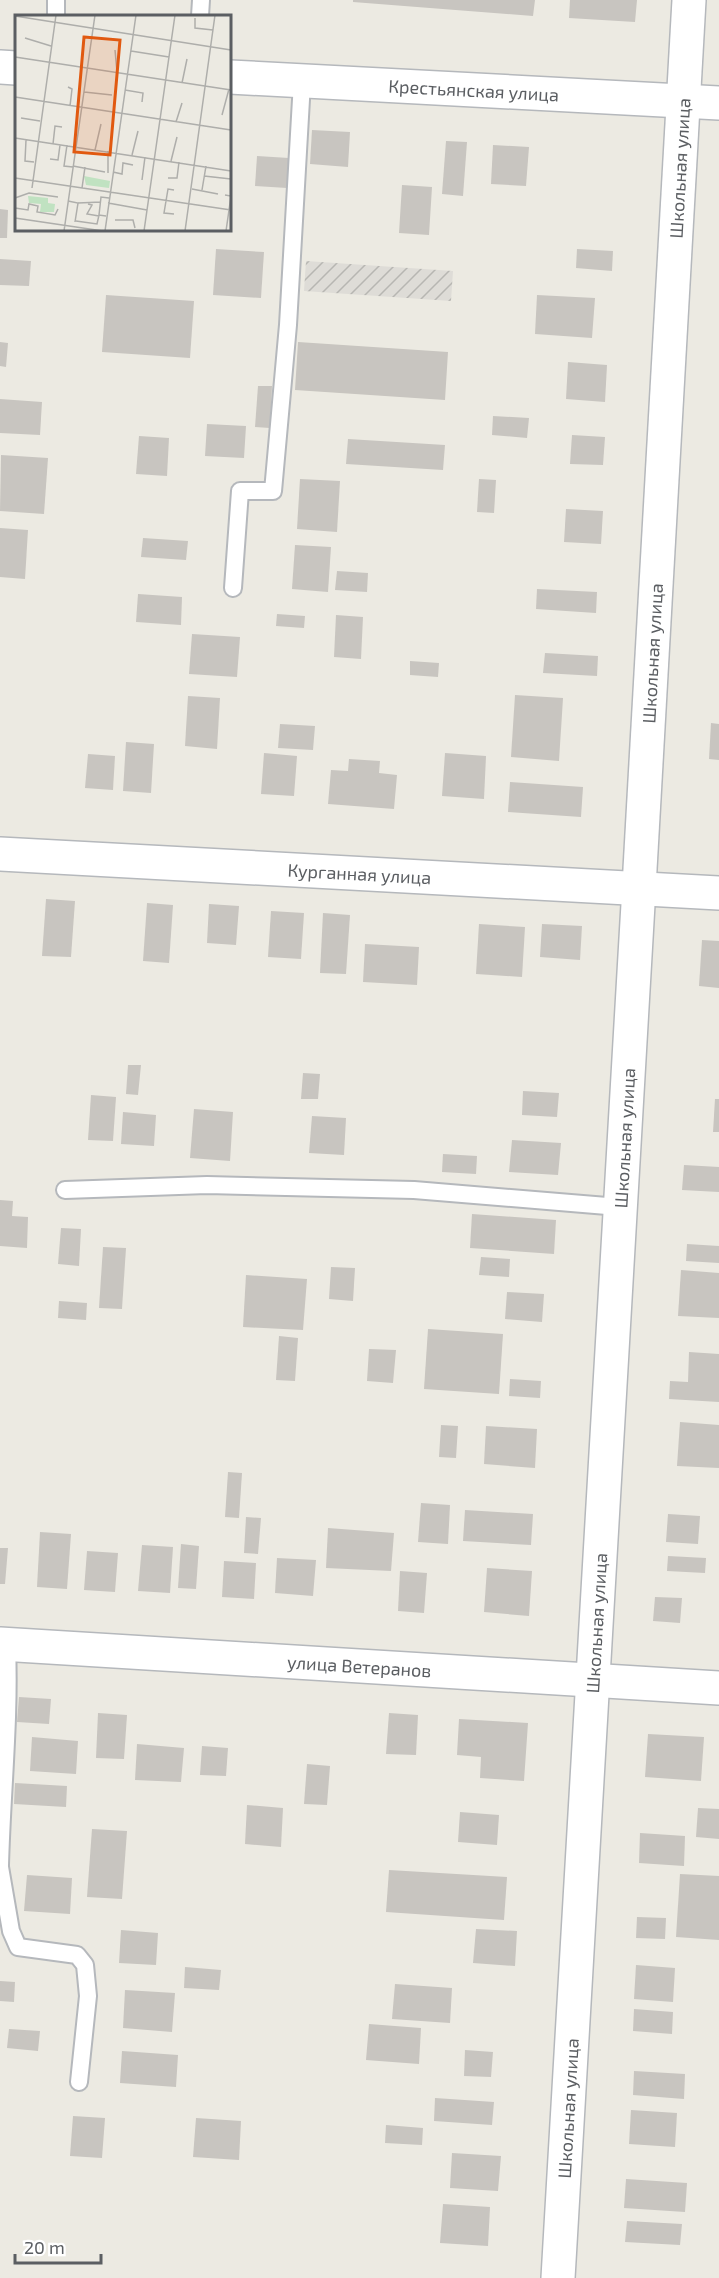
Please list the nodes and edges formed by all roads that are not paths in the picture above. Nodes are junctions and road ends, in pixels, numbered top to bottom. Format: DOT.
graph roads {
  1 [pos="201,0"];
  2 [pos="689,0"];
  3 [pos="200,15"];
  4 [pos="0,66"];
  5 [pos="15,68"];
  6 [pos="231,77"];
  7 [pos="302,82"];
  8 [pos="682,100"];
  9 [pos="719,103"];
  10 [pos="233,588"];
  11 [pos="0,854"];
  12 [pos="639,887"];
  13 [pos="719,893"];
  14 [pos="65,1190"];
  15 [pos="619,1207"];
  16 [pos="4,1644"];
  17 [pos="592,1681"];
  18 [pos="719,1688"];
  19 [pos="0,1866"];
  20 [pos="79,2082"];
  21 [pos="558,2278"];
  1 -- 3 [label="lane"];
  2 -- 8 [label="street, Школьная улица"];
  4 -- 5 [label="street"];
  6 -- 7 [label="street, Крестьянская улица"];
  7 -- 8 [label="street, Крестьянская улица"];
  7 -- 10 [label="lane"];
  8 -- 9 [label="street, Крестьянская улица"];
  8 -- 12 [label="street, Школьная улица"];
  11 -- 12 [label="street, Курганная улица"];
  12 -- 13 [label="street, Курганная улица"];
  12 -- 15 [label="street, Школьная улица"];
  14 -- 15 [label="lane"];
  15 -- 17 [label="street, Школьная улица"];
  16 -- 17 [label="street, улица Ветеранов"];
  16 -- 19 [label="lane"];
  17 -- 18 [label="street, улица Ветеранов"];
  17 -- 21 [label="street, Школьная улица"];
  19 -- 20 [label="lane"];
}
